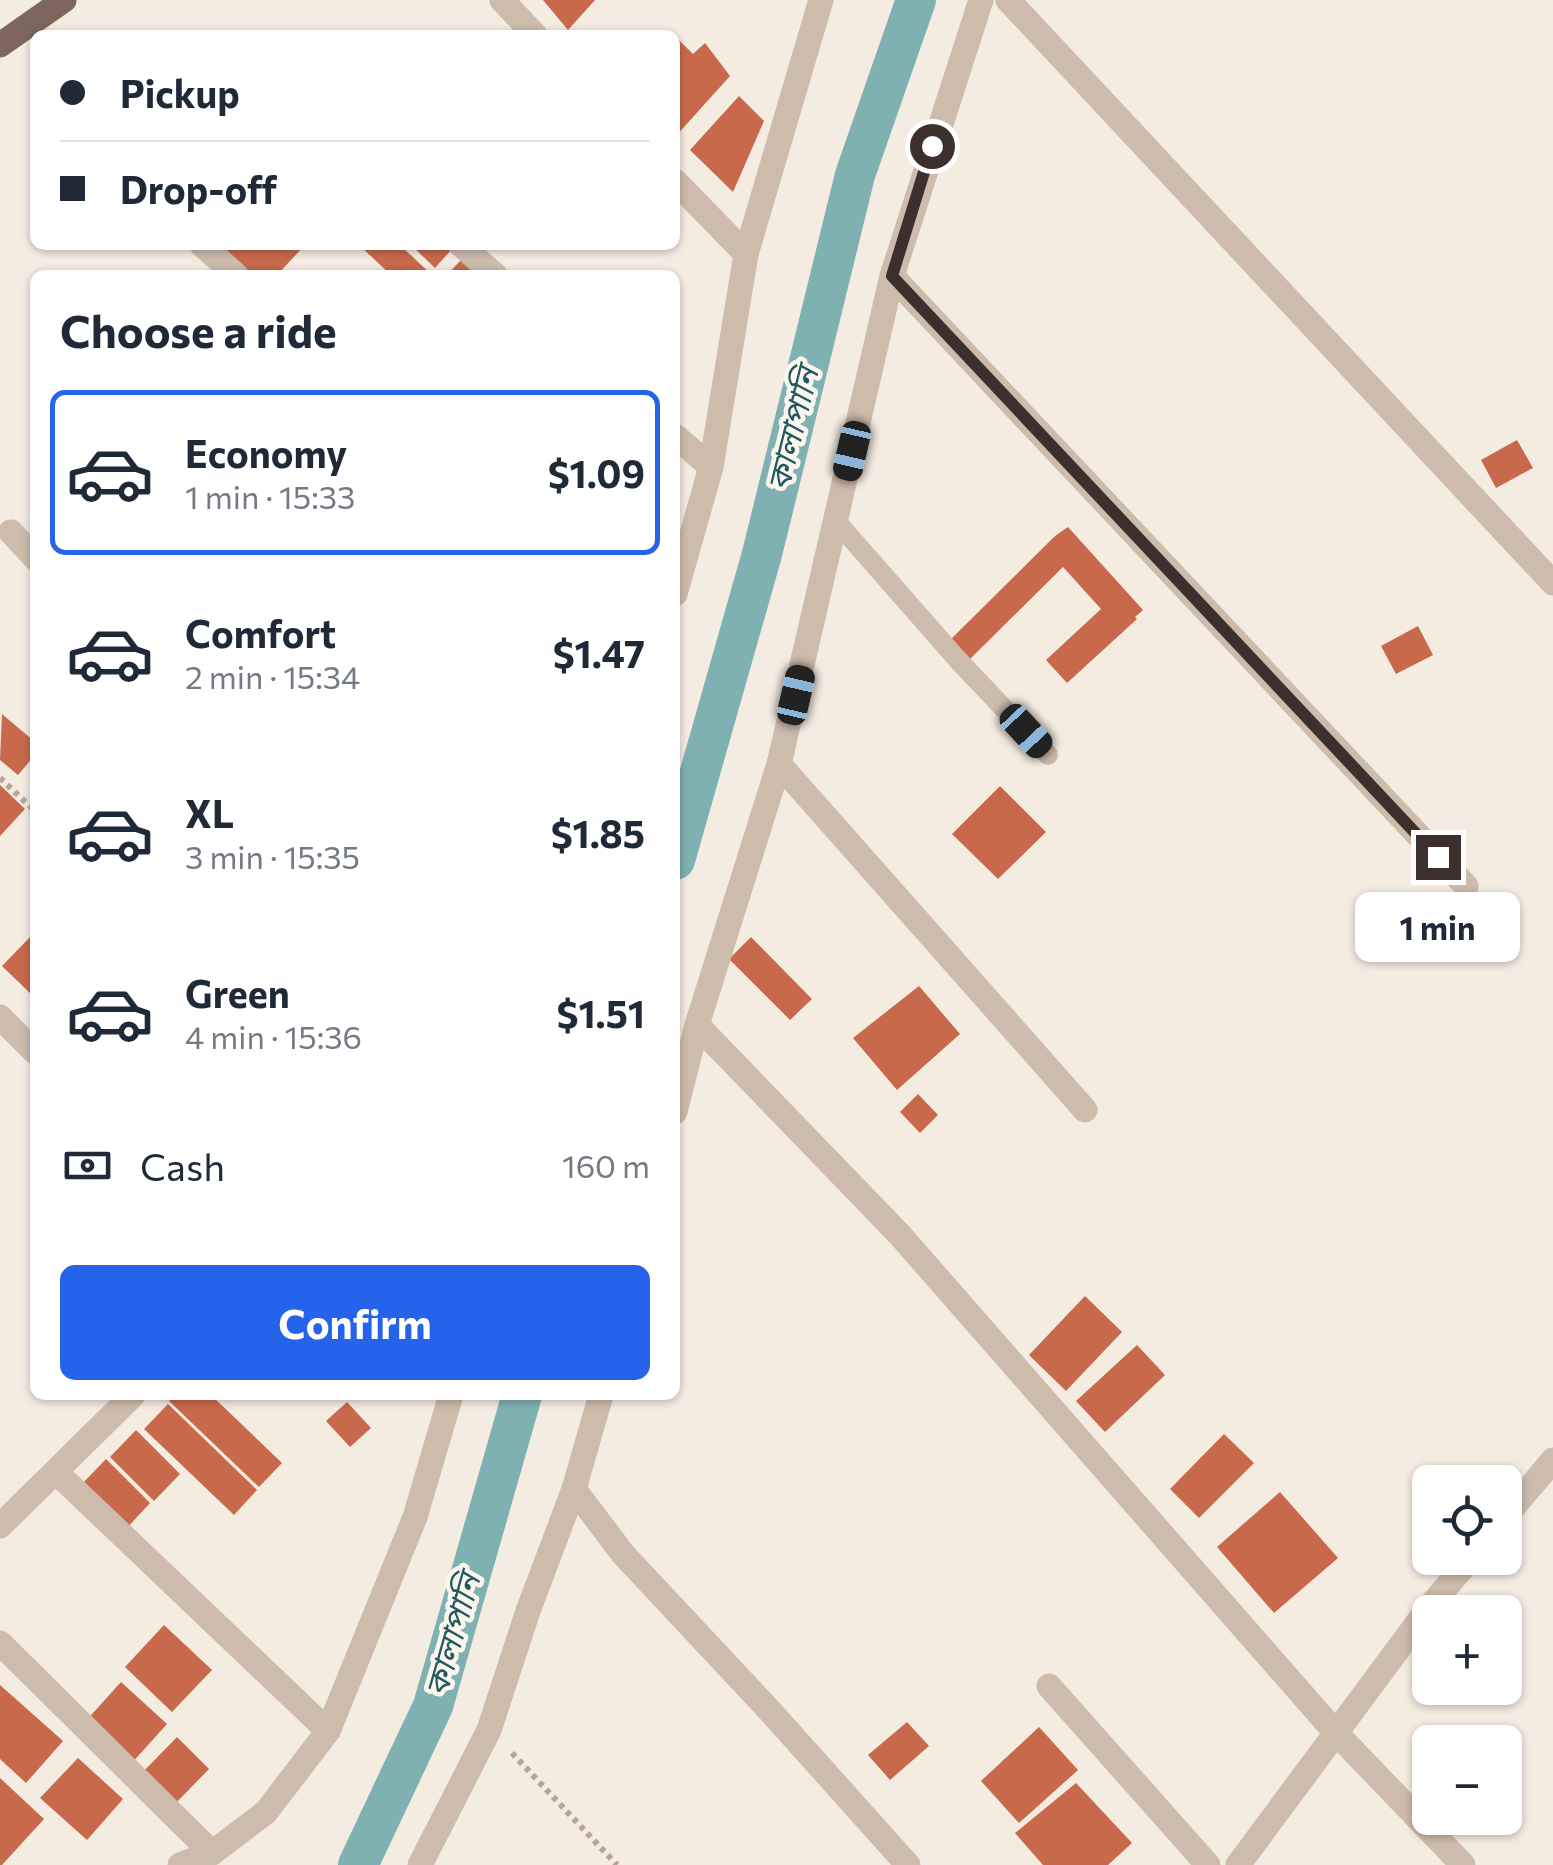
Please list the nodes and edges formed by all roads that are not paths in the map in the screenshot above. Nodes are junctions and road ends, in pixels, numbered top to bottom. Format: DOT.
graph roads {
  1 [pos="64,0"];
  2 [pos="502,0"];
  3 [pos="821,0"];
  4 [pos="981,0"];
  5 [pos="1008,0"];
  6 [pos="530,30"];
  7 [pos="0,45"];
  8 [pos="680,186"];
  9 [pos="208,250"];
  10 [pos="467,250"];
  11 [pos="746,254"];
  12 [pos="230,270"];
  13 [pos="489,270"];
  14 [pos="892,276"];
  15 [pos="680,440"];
  16 [pos="710,467"];
  17 [pos="836,521"];
  18 [pos="10,532"];
  19 [pos="30,553"];
  20 [pos="1550,572"];
  21 [pos="680,576"];
  22 [pos="1048,755"];
  23 [pos="779,764"];
  24 [pos="1466,886"];
  25 [pos="0,1017"];
  26 [pos="697,1026"];
  27 [pos="30,1047"];
  28 [pos="680,1092"];
  29 [pos="1085,1110"];
  30 [pos="128,1400"];
  31 [pos="450,1400"];
  32 [pos="599,1400"];
  33 [pos="1553,1460"];
  34 [pos="57,1473"];
  35 [pos="574,1490"];
  36 [pos="1522,1497"];
  37 [pos="0,1526"];
  38 [pos="1456,1575"];
  39 [pos="0,1643"];
  40 [pos="1049,1686"];
  41 [pos="328,1731"];
  42 [pos="1336,1733"];
  43 [pos="212,1852"];
  44 [pos="180,1865"];
  45 [pos="420,1865"];
  46 [pos="908,1865"];
  47 [pos="1208,1865"];
  48 [pos="1238,1865"];
  49 [pos="1462,1865"];
  1 -- 7 [label="main road"];
  2 -- 6 [label="street"];
  3 -- 11 [label="street"];
  4 -- 14 [label="street"];
  5 -- 20 [label="street"];
  8 -- 11 [label="street"];
  9 -- 12 [label="street"];
  10 -- 13 [label="street"];
  11 -- 16 [label="street"];
  14 -- 17 [label="street"];
  14 -- 24 [label="street"];
  15 -- 16 [label="street"];
  16 -- 21 [label="street"];
  17 -- 22 [label="lane"];
  17 -- 23 [label="street"];
  18 -- 19 [label="street"];
  23 -- 26 [label="street"];
  23 -- 29 [label="street"];
  25 -- 27 [label="street"];
  26 -- 28 [label="street"];
  26 -- 42 [label="street"];
  30 -- 34 [label="street"];
  31 -- 41 [label="street"];
  32 -- 35 [label="street"];
  33 -- 36 [label="street"];
  34 -- 37 [label="street"];
  34 -- 41 [label="street"];
  35 -- 45 [label="street"];
  35 -- 46 [label="street"];
  38 -- 42 [label="street"];
  39 -- 43 [label="street"];
  40 -- 47 [label="street"];
  41 -- 43 [label="street"];
  42 -- 48 [label="street"];
  42 -- 49 [label="street"];
  43 -- 44 [label="street"];
}
